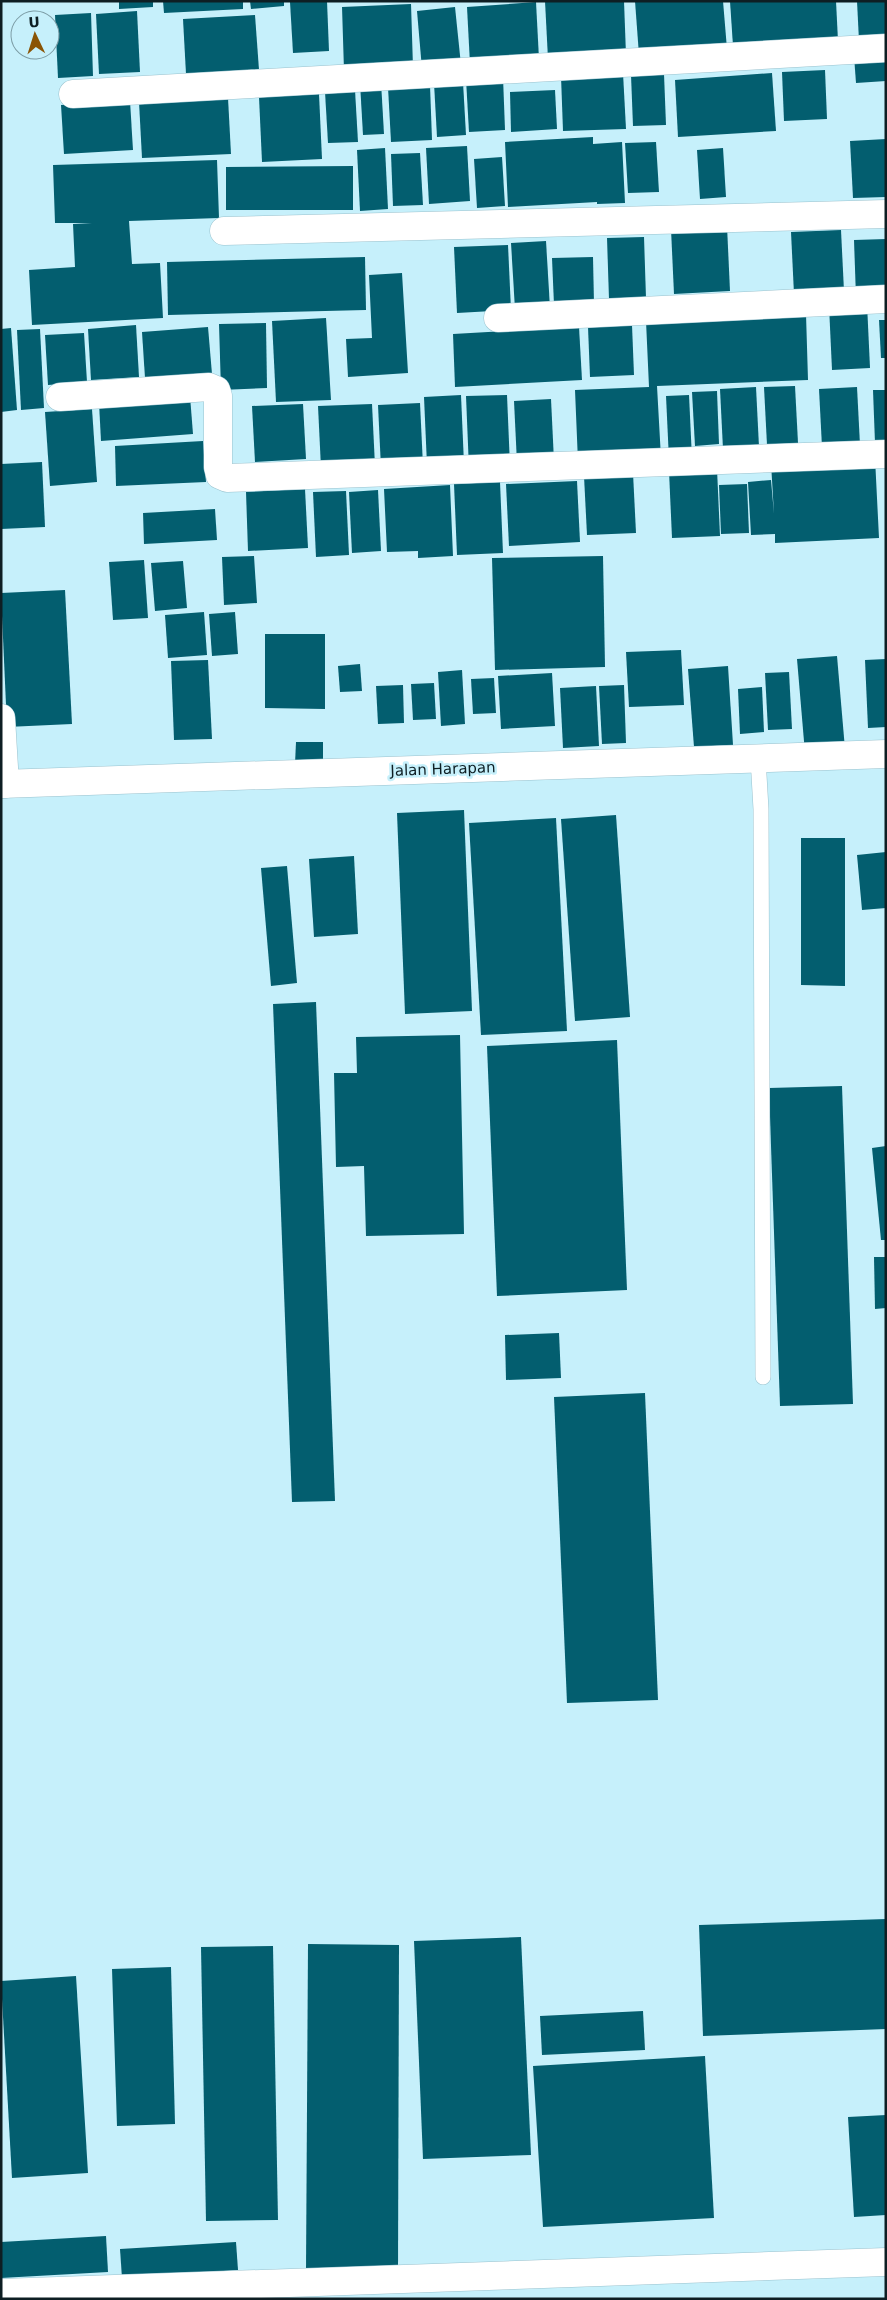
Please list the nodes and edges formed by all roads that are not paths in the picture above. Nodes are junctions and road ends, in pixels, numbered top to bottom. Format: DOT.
graph roads {
  1 [pos="886,48"];
  2 [pos="73,94"];
  3 [pos="886,214"];
  4 [pos="224,231"];
  5 [pos="886,299"];
  6 [pos="498,318"];
  7 [pos="60,397"];
  8 [pos="886,454"];
  9 [pos="1,718"];
  10 [pos="886,754"];
  11 [pos="758,758"];
  12 [pos="3,784"];
  13 [pos="763,1377"];
  14 [pos="886,2262"];
  15 [pos="1,2294"];
  1 -- 2 [label="street"];
  3 -- 4 [label="street"];
  5 -- 6 [label="street"];
  7 -- 8 [label="street"];
  9 -- 12 [label="street"];
  10 -- 11 [label="street, Jalan Harapan"];
  11 -- 12 [label="street, Jalan Harapan"];
  11 -- 13 [label="lane"];
  14 -- 15 [label="street"];
}
